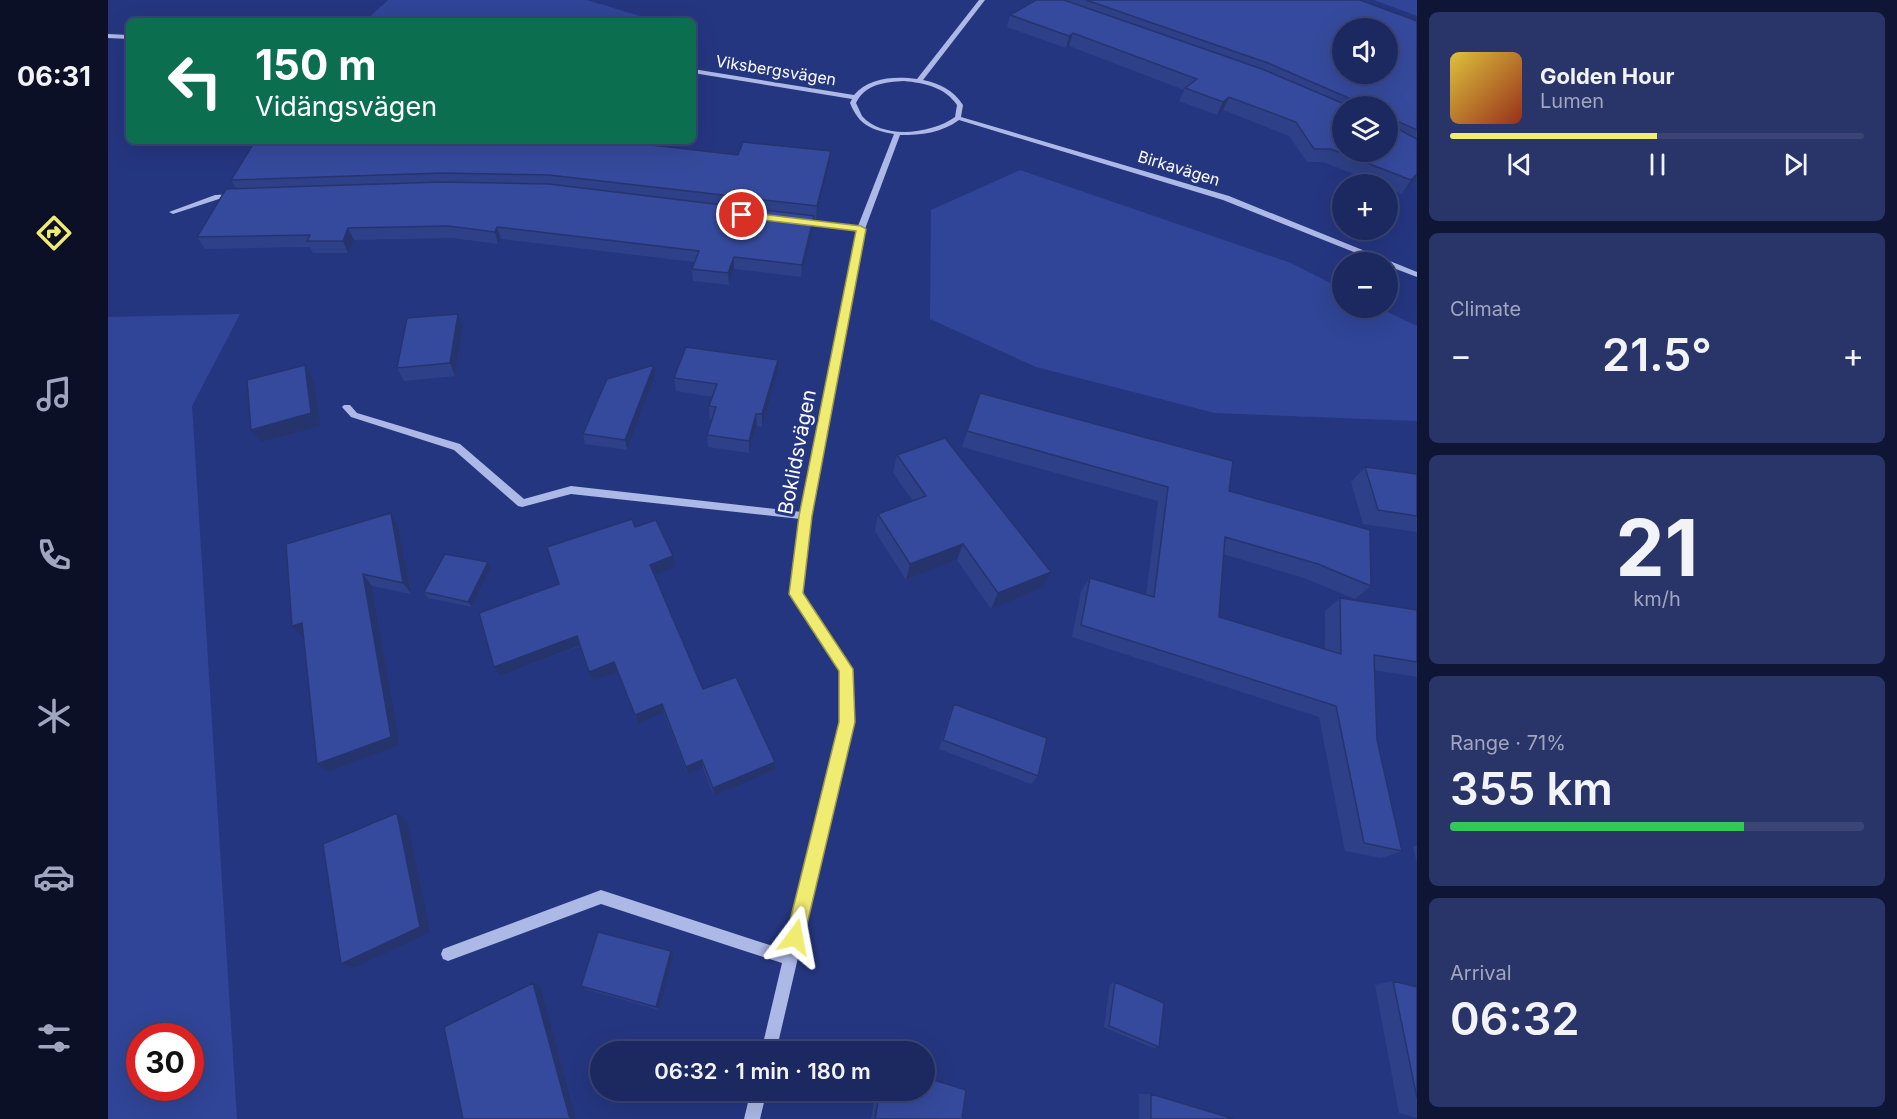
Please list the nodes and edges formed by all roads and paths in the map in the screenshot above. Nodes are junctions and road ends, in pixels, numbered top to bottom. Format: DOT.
graph roads {
  1 [pos="982,0"];
  2 [pos="108,36"];
  3 [pos="126,37"];
  4 [pos="696,71"];
  5 [pos="919,81"];
  6 [pos="854,97"];
  7 [pos="958,118"];
  8 [pos="898,133"];
  9 [pos="242,196"];
  10 [pos="173,212"];
  11 [pos="790,220"];
  12 [pos="861,229"];
  13 [pos="1359,252"];
  14 [pos="1398,268"];
  15 [pos="1417,275"];
  16 [pos="347,407"];
  17 [pos="806,516"];
  18 [pos="448,954"];
  19 [pos="790,959"];
  20 [pos="771,1041"];
  21 [pos="756,1101"];
  22 [pos="752,1119"];
  1 -- 5 [label="street"];
  2 -- 3 [label="street"];
  4 -- 6 [label="street, Viksbergsvägen"];
  5 -- 6 [label="street"];
  5 -- 7 [label="street"];
  6 -- 8 [label="street"];
  7 -- 8 [label="street"];
  7 -- 13 [label="street, Birkavägen"];
  8 -- 12 [label="street, Boklidsvägen"];
  9 -- 10 [label="street"];
  11 -- 12 [label="street"];
  12 -- 17 [label="street, Boklidsvägen"];
  14 -- 15 [label="street, Birkavägen"];
  16 -- 17 [label="street"];
  17 -- 19 [label="street, Boklidsvägen"];
  18 -- 19 [label="street"];
  19 -- 20 [label="street, Boklidsvägen"];
  21 -- 22 [label="street"];
}
